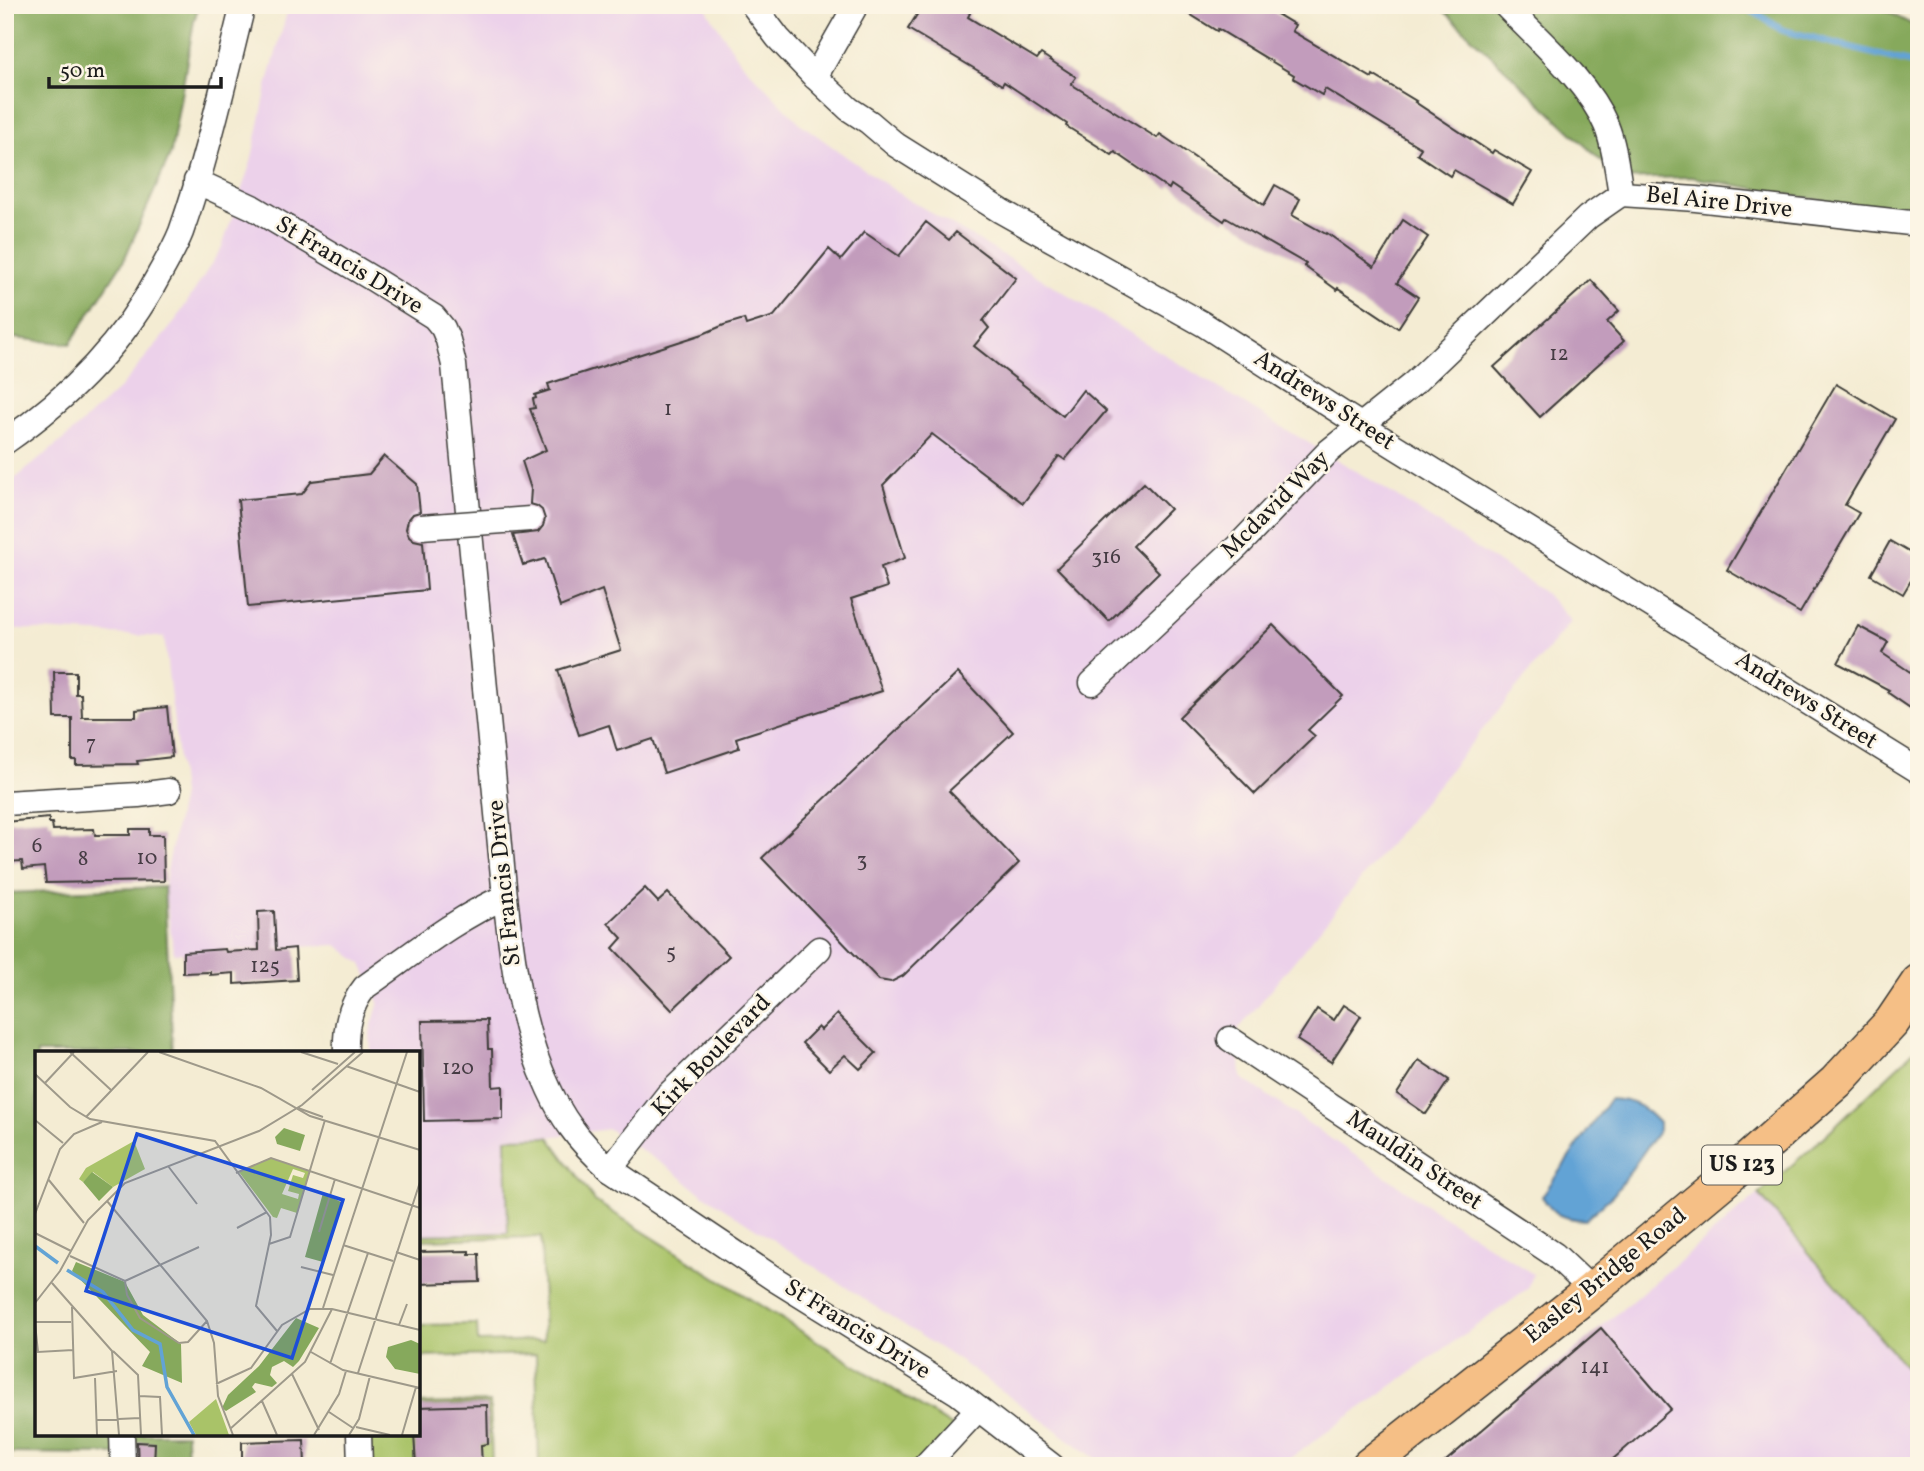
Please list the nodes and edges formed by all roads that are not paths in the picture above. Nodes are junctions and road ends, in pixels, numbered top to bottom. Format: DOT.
graph roads {
  1 [pos="243,5"];
  2 [pos="753,5"];
  3 [pos="856,5"];
  4 [pos="1505,5"];
  5 [pos="815,77"];
  6 [pos="196,181"];
  7 [pos="1621,194"];
  8 [pos="1919,224"];
  9 [pos="1362,426"];
  10 [pos="5,442"];
  11 [pos="530,519"];
  12 [pos="421,527"];
  13 [pos="1092,683"];
  14 [pos="1919,771"];
  15 [pos="169,791"];
  16 [pos="5,803"];
  17 [pos="505,897"];
  18 [pos="819,949"];
  19 [pos="1919,982"];
  20 [pos="1230,1039"];
  21 [pos="346,1051"];
  22 [pos="610,1169"];
  23 [pos="1592,1290"];
  24 [pos="978,1409"];
  25 [pos="122,1436"];
  26 [pos="359,1436"];
  27 [pos="123,1466"];
  28 [pos="360,1466"];
  29 [pos="925,1466"];
  30 [pos="1052,1466"];
  31 [pos="1368,1466"];
  1 -- 6 [label="street"];
  2 -- 5 [label="street, Andrews Street"];
  3 -- 5 [label="street"];
  4 -- 7 [label="street, Bel Aire Drive"];
  5 -- 9 [label="street, Andrews Street"];
  6 -- 10 [label="street"];
  6 -- 17 [label="street, St Francis Drive"];
  7 -- 8 [label="street, Bel Aire Drive"];
  7 -- 9 [label="street, Mcdavid Way"];
  9 -- 13 [label="street, Mcdavid Way"];
  9 -- 14 [label="street, Andrews Street"];
  11 -- 12 [label="street, bridge"];
  15 -- 16 [label="street"];
  17 -- 21 [label="street"];
  17 -- 22 [label="street, St Francis Drive"];
  18 -- 22 [label="street, Kirk Boulevard"];
  19 -- 23 [label="highway, Easley Bridge Road / US 123"];
  20 -- 23 [label="street, Mauldin Street"];
  22 -- 24 [label="street, St Francis Drive"];
  23 -- 31 [label="highway, Easley Bridge Road / US 123"];
  24 -- 29 [label="street"];
  24 -- 30 [label="street, St Francis Drive"];
  25 -- 27 [label="street"];
  26 -- 28 [label="street"];
}
